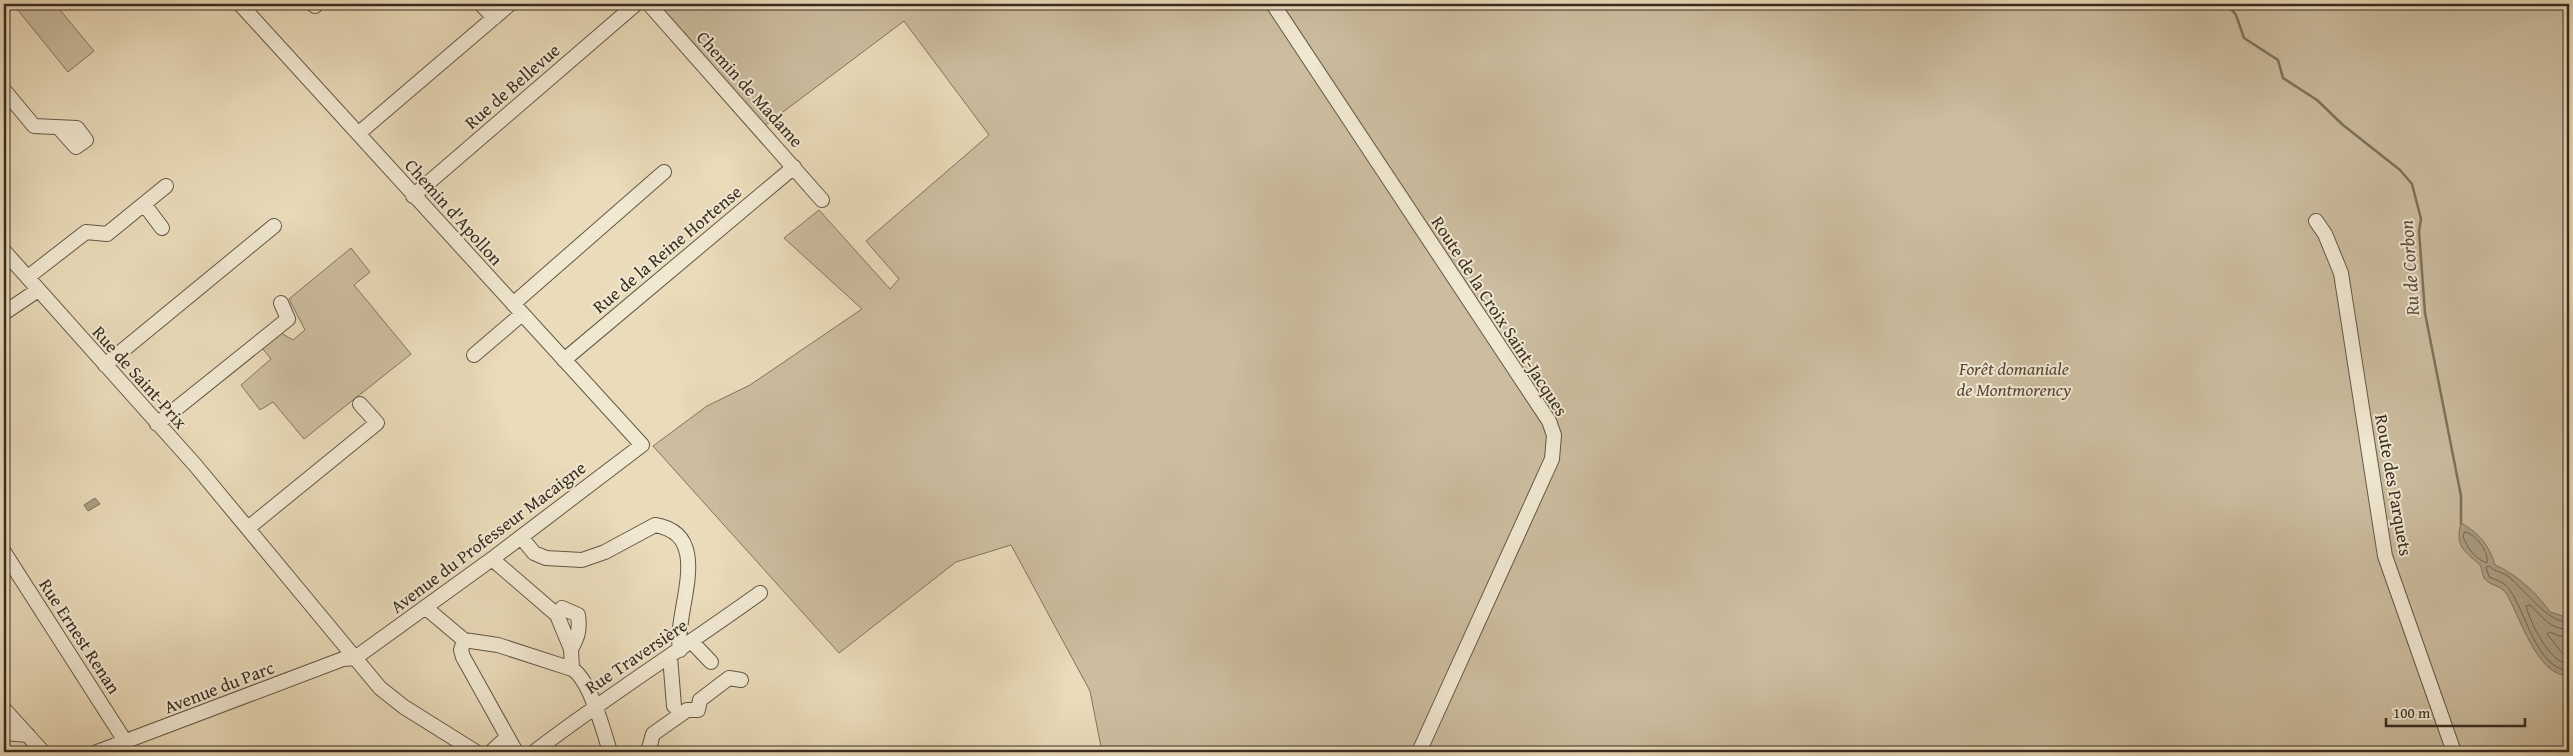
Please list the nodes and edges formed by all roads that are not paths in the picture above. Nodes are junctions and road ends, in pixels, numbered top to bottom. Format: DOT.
graph roads {
  1 [pos="240,4"];
  2 [pos="481,4"];
  3 [pos="510,4"];
  4 [pos="636,4"];
  5 [pos="649,4"];
  6 [pos="1273,4"];
  7 [pos="494,18"];
  8 [pos="4,90"];
  9 [pos="59,128"];
  10 [pos="359,133"];
  11 [pos="794,167"];
  12 [pos="664,172"];
  13 [pos="166,186"];
  14 [pos="413,196"];
  15 [pos="822,200"];
  16 [pos="144,204"];
  17 [pos="2316,221"];
  18 [pos="274,226"];
  19 [pos="162,228"];
  20 [pos="4,251"];
  21 [pos="28,277"];
  22 [pos="38,290"];
  23 [pos="281,303"];
  24 [pos="518,309"];
  25 [pos="4,312"];
  26 [pos="474,355"];
  27 [pos="564,360"];
  28 [pos="105,365"];
  29 [pos="360,404"];
  30 [pos="157,424"];
  31 [pos="642,445"];
  32 [pos="248,528"];
  33 [pos="521,536"];
  34 [pos="4,552"];
  35 [pos="492,559"];
  36 [pos="760,593"];
  37 [pos="426,608"];
  38 [pos="464,640"];
  39 [pos="681,650"];
  40 [pos="355,658"];
  41 [pos="711,662"];
  42 [pos="572,669"];
  43 [pos="742,680"];
  44 [pos="594,706"];
  45 [pos="674,706"];
  46 [pos="4,709"];
  47 [pos="4,733"];
  48 [pos="28,735"];
  49 [pos="506,738"];
  50 [pos="125,741"];
  51 [pos="43,752"];
  52 [pos="97,752"];
  53 [pos="476,752"];
  54 [pos="491,752"];
  55 [pos="516,752"];
  56 [pos="534,752"];
  57 [pos="610,752"];
  58 [pos="648,752"];
  59 [pos="1419,752"];
  60 [pos="2454,752"];
  1 -- 10 [label="street, Chemin d'Apollon"];
  2 -- 7 [label="street"];
  3 -- 7 [label="street"];
  4 -- 14 [label="street, Rue de Bellevue"];
  5 -- 11 [label="street, Chemin de Madame"];
  6 -- 59 [label="street, Route de la Croix Saint-Jacques"];
  7 -- 10 [label="street"];
  8 -- 9 [label="street"];
  10 -- 14 [label="street, Chemin d'Apollon"];
  11 -- 15 [label="street, Chemin de Madame"];
  11 -- 27 [label="street, Rue de la Reine Hortense"];
  12 -- 24 [label="street"];
  13 -- 16 [label="street"];
  14 -- 24 [label="street, Chemin d'Apollon"];
  16 -- 19 [label="street"];
  16 -- 21 [label="street"];
  17 -- 60 [label="street, Route des Parquets"];
  18 -- 28 [label="street"];
  20 -- 21 [label="street, Rue de Saint-Prix"];
  21 -- 22 [label="street, Rue de Saint-Prix"];
  22 -- 25 [label="street"];
  22 -- 28 [label="street, Rue de Saint-Prix"];
  23 -- 30 [label="street"];
  24 -- 26 [label="street"];
  24 -- 27 [label="street, Chemin d'Apollon"];
  27 -- 31 [label="street, Chemin d'Apollon"];
  28 -- 30 [label="street, Rue de Saint-Prix"];
  29 -- 32 [label="street"];
  30 -- 32 [label="street, Rue de Saint-Prix"];
  31 -- 33 [label="street, Avenue du Professeur Macaigne"];
  32 -- 40 [label="street, Rue de Saint-Prix"];
  33 -- 35 [label="street, Avenue du Professeur Macaigne"];
  33 -- 39 [label="street"];
  34 -- 50 [label="street, Rue Ernest Renan"];
  35 -- 37 [label="street, Avenue du Professeur Macaigne"];
  35 -- 42 [label="street"];
  36 -- 39 [label="street, Rue Traversière"];
  37 -- 38 [label="street"];
  37 -- 40 [label="street, Avenue du Professeur Macaigne"];
  38 -- 42 [label="street"];
  38 -- 49 [label="street"];
  39 -- 41 [label="street"];
  39 -- 44 [label="street, Rue Traversière"];
  39 -- 45 [label="street"];
  40 -- 50 [label="street, Avenue du Parc"];
  40 -- 53 [label="street, Rue de Saint-Prix"];
  42 -- 44 [label="street"];
  43 -- 58 [label="street"];
  44 -- 56 [label="street, Rue Traversière"];
  44 -- 57 [label="street"];
  46 -- 48 [label="street"];
  47 -- 48 [label="street"];
  48 -- 51 [label="street"];
  49 -- 54 [label="street"];
  49 -- 55 [label="street"];
  50 -- 52 [label="street, Avenue du Parc"];
}
